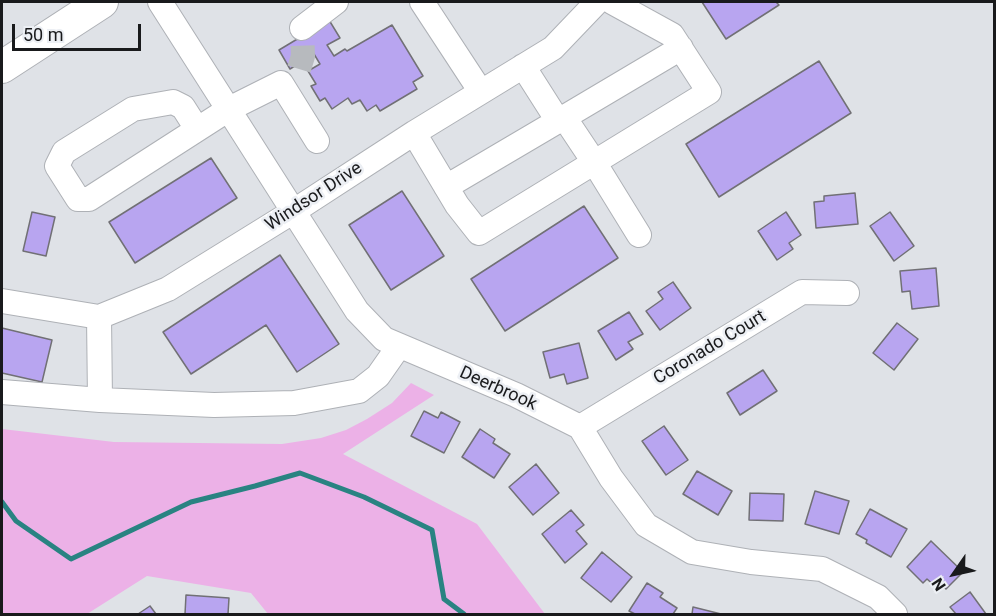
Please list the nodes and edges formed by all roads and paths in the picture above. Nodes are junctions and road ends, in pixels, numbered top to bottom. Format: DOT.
graph roads {
  1 [pos="102,2"];
  2 [pos="160,2"];
  3 [pos="336,2"];
  4 [pos="422,2"];
  5 [pos="597,2"];
  6 [pos="612,2"];
  7 [pos="302,28"];
  8 [pos="681,48"];
  9 [pos="523,66"];
  10 [pos="2,67"];
  11 [pos="481,92"];
  12 [pos="229,109"];
  13 [pos="558,121"];
  14 [pos="197,129"];
  15 [pos="414,133"];
  16 [pos="317,141"];
  17 [pos="594,162"];
  18 [pos="446,187"];
  19 [pos="294,211"];
  20 [pos="639,235"];
  21 [pos="847,293"];
  22 [pos="2,301"];
  23 [pos="99,317"];
  24 [pos="399,346"];
  25 [pos="2,392"];
  26 [pos="100,400"];
  27 [pos="580,427"];
  28 [pos="895,615"];
  1 -- 10 [label="main road"];
  2 -- 12 [label="street, Deerbrook"];
  3 -- 7 [label="street"];
  4 -- 11 [label="street"];
  5 -- 9 [label="street, Windsor Drive"];
  6 -- 8 [label="street"];
  8 -- 13 [label="street"];
  8 -- 17 [label="street"];
  9 -- 11 [label="street, Windsor Drive"];
  9 -- 13 [label="street"];
  11 -- 15 [label="street, Windsor Drive"];
  12 -- 14 [label="street"];
  12 -- 16 [label="street"];
  12 -- 19 [label="street, Deerbrook"];
  13 -- 17 [label="street"];
  13 -- 18 [label="street"];
  14 -- 14 [label="street"];
  15 -- 18 [label="street"];
  15 -- 19 [label="street, Windsor Drive"];
  17 -- 18 [label="street"];
  17 -- 20 [label="street"];
  19 -- 23 [label="street, Windsor Drive"];
  19 -- 24 [label="street, Deerbrook"];
  21 -- 27 [label="street, Coronado Court"];
  22 -- 23 [label="street"];
  23 -- 26 [label="street"];
  24 -- 26 [label="street"];
  24 -- 27 [label="street, Deerbrook"];
  25 -- 26 [label="street"];
  27 -- 28 [label="street"];
}
